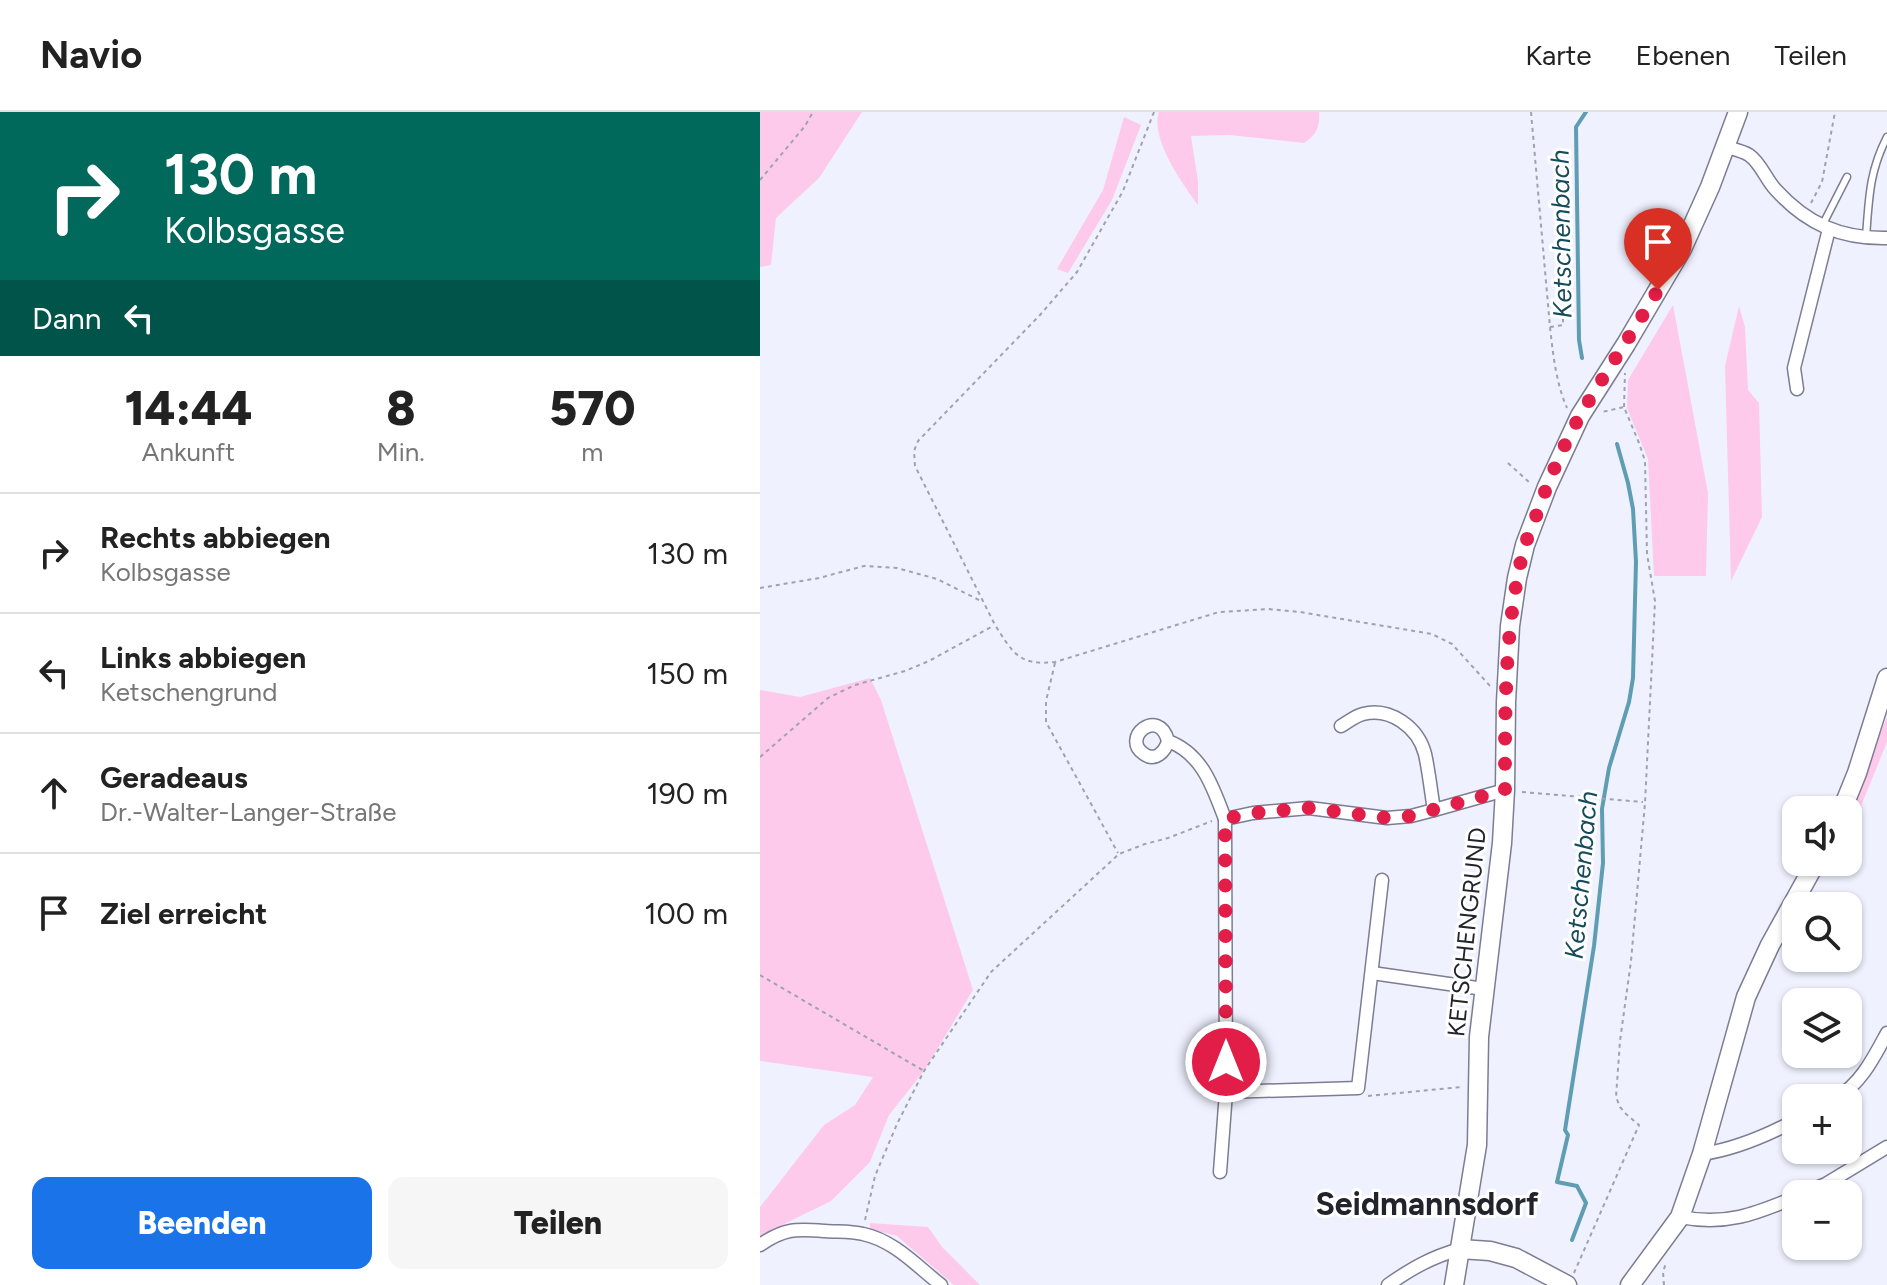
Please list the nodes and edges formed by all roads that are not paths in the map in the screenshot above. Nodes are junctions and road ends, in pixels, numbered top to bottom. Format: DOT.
graph roads {
  1 [pos="1738,112"];
  2 [pos="1887,137"];
  3 [pos="1726,147"];
  4 [pos="1847,177"];
  5 [pos="1825,227"];
  6 [pos="1866,238"];
  7 [pos="1887,238"];
  8 [pos="1797,389"];
  9 [pos="1887,678"];
  10 [pos="1341,726"];
  11 [pos="1168,741"];
  12 [pos="1505,790"];
  13 [pos="1848,796"];
  14 [pos="1434,810"];
  15 [pos="1225,819"];
  16 [pos="1808,876"];
  17 [pos="1382,880"];
  18 [pos="1372,973"];
  19 [pos="1484,989"];
  20 [pos="1887,1033"];
  21 [pos="1854,1084"];
  22 [pos="1226,1092"];
  23 [pos="1782,1126"];
  24 [pos="1887,1147"];
  25 [pos="1702,1154"];
  26 [pos="1220,1172"];
  27 [pos="1833,1180"];
  28 [pos="1782,1203"];
  29 [pos="1680,1217"];
  30 [pos="760,1245"];
  31 [pos="1460,1249"];
  32 [pos="941,1285"];
  33 [pos="1388,1285"];
  34 [pos="1454,1285"];
  35 [pos="1568,1285"];
  36 [pos="1630,1285"];
  1 -- 3 [label="street, KETSCHENGRUND"];
  2 -- 6 [label="lane"];
  3 -- 5 [label="street"];
  3 -- 12 [label="street, KETSCHENGRUND"];
  4 -- 5 [label="lane"];
  5 -- 6 [label="street"];
  5 -- 8 [label="street"];
  6 -- 7 [label="street"];
  9 -- 13 [label="street"];
  10 -- 14 [label="street"];
  11 -- 15 [label="street"];
  12 -- 14 [label="street"];
  12 -- 19 [label="street, KETSCHENGRUND"];
  14 -- 15 [label="street"];
  15 -- 22 [label="street"];
  16 -- 25 [label="street"];
  17 -- 18 [label="street"];
  18 -- 19 [label="street"];
  18 -- 22 [label="street"];
  19 -- 31 [label="street, KETSCHENGRUND"];
  20 -- 21 [label="street"];
  22 -- 26 [label="street"];
  23 -- 25 [label="street"];
  24 -- 27 [label="street"];
  25 -- 29 [label="street"];
  28 -- 29 [label="street"];
  29 -- 36 [label="street"];
  30 -- 32 [label="street"];
  31 -- 33 [label="street"];
  31 -- 34 [label="street, KETSCHENGRUND"];
  31 -- 35 [label="street"];
}
